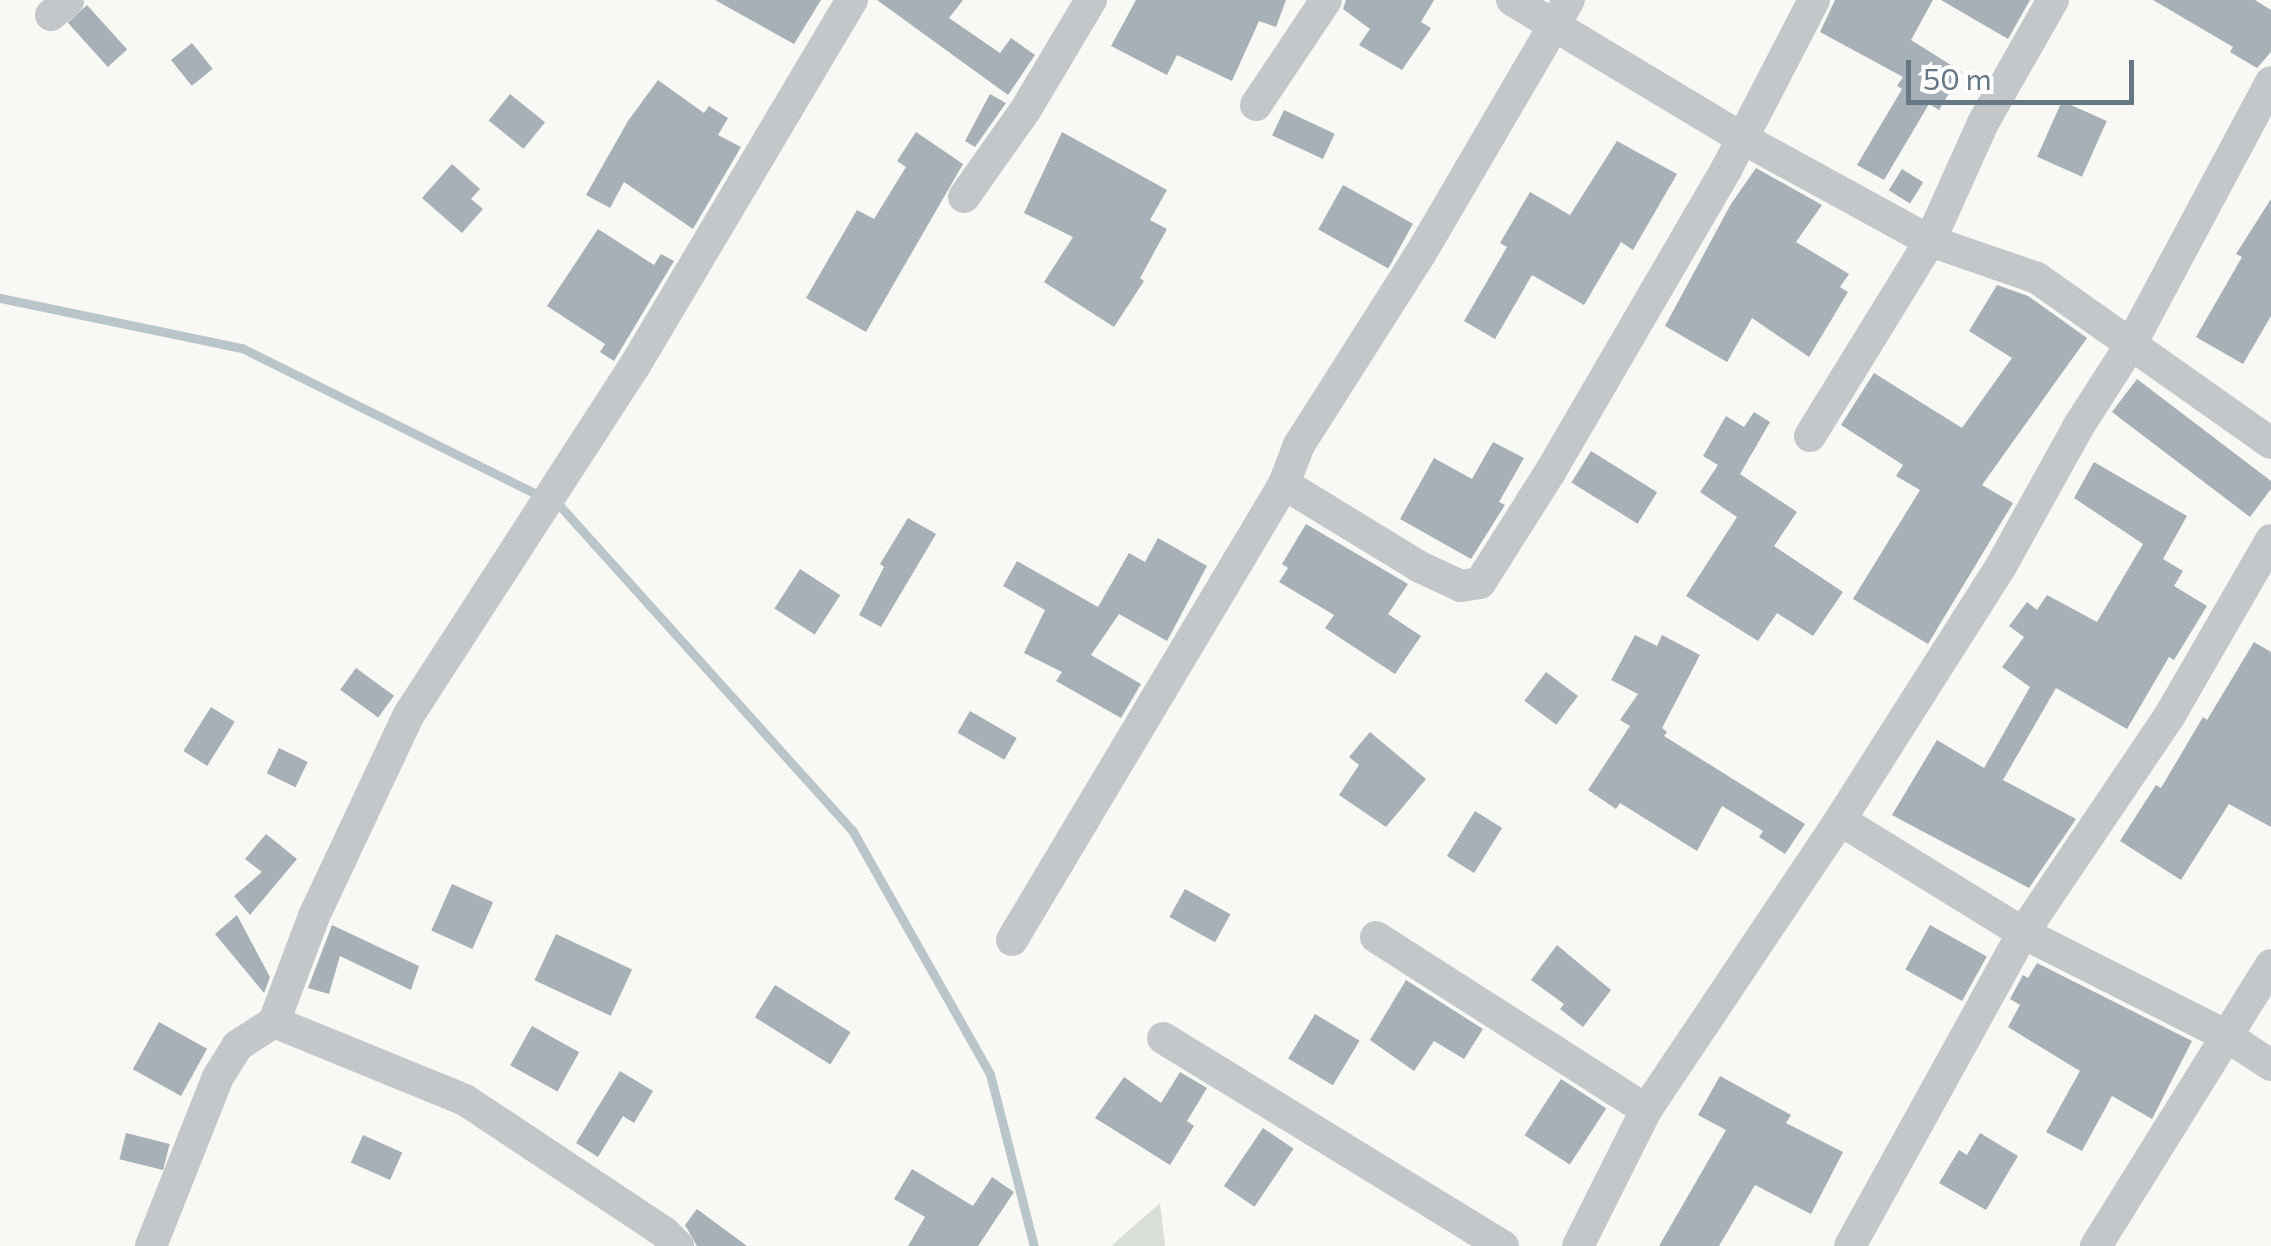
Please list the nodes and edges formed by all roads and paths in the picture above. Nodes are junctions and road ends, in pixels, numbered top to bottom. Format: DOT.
graph roads {
  1 [pos="852,0"];
  2 [pos="1091,0"];
  3 [pos="1326,0"];
  4 [pos="1512,0"];
  5 [pos="1814,0"];
  6 [pos="2053,0"];
  7 [pos="1561,13"];
  8 [pos="2271,82"];
  9 [pos="1256,105"];
  10 [pos="1740,137"];
  11 [pos="964,197"];
  12 [pos="1930,242"];
  13 [pos="2130,346"];
  14 [pos="1810,436"];
  15 [pos="2271,443"];
  16 [pos="1284,484"];
  17 [pos="2271,540"];
  18 [pos="1840,820"];
  19 [pos="2023,933"];
  20 [pos="1376,937"];
  21 [pos="1012,940"];
  22 [pos="2271,965"];
  23 [pos="274,1022"];
  24 [pos="2224,1035"];
  25 [pos="1162,1038"];
  26 [pos="2271,1064"];
  27 [pos="1646,1110"];
  28 [pos="1586,1244"];
  29 [pos="151,1246"];
  30 [pos="678,1246"];
  31 [pos="1503,1246"];
  32 [pos="1850,1246"];
  33 [pos="2096,1246"];
  1 -- 23 [label="street"];
  2 -- 11 [label="street"];
  3 -- 9 [label="street"];
  4 -- 7 [label="street"];
  5 -- 10 [label="street"];
  6 -- 12 [label="street"];
  7 -- 10 [label="street"];
  7 -- 16 [label="street"];
  8 -- 13 [label="street"];
  10 -- 12 [label="street"];
  10 -- 16 [label="street"];
  12 -- 13 [label="street"];
  12 -- 14 [label="street"];
  13 -- 15 [label="street"];
  13 -- 18 [label="street"];
  16 -- 21 [label="street"];
  17 -- 19 [label="street"];
  18 -- 19 [label="street"];
  18 -- 27 [label="street"];
  19 -- 24 [label="street"];
  19 -- 32 [label="street"];
  20 -- 27 [label="street"];
  22 -- 24 [label="street"];
  23 -- 29 [label="street"];
  23 -- 30 [label="street"];
  24 -- 26 [label="street"];
  24 -- 33 [label="street"];
  25 -- 31 [label="street"];
  27 -- 28 [label="street"];
}
